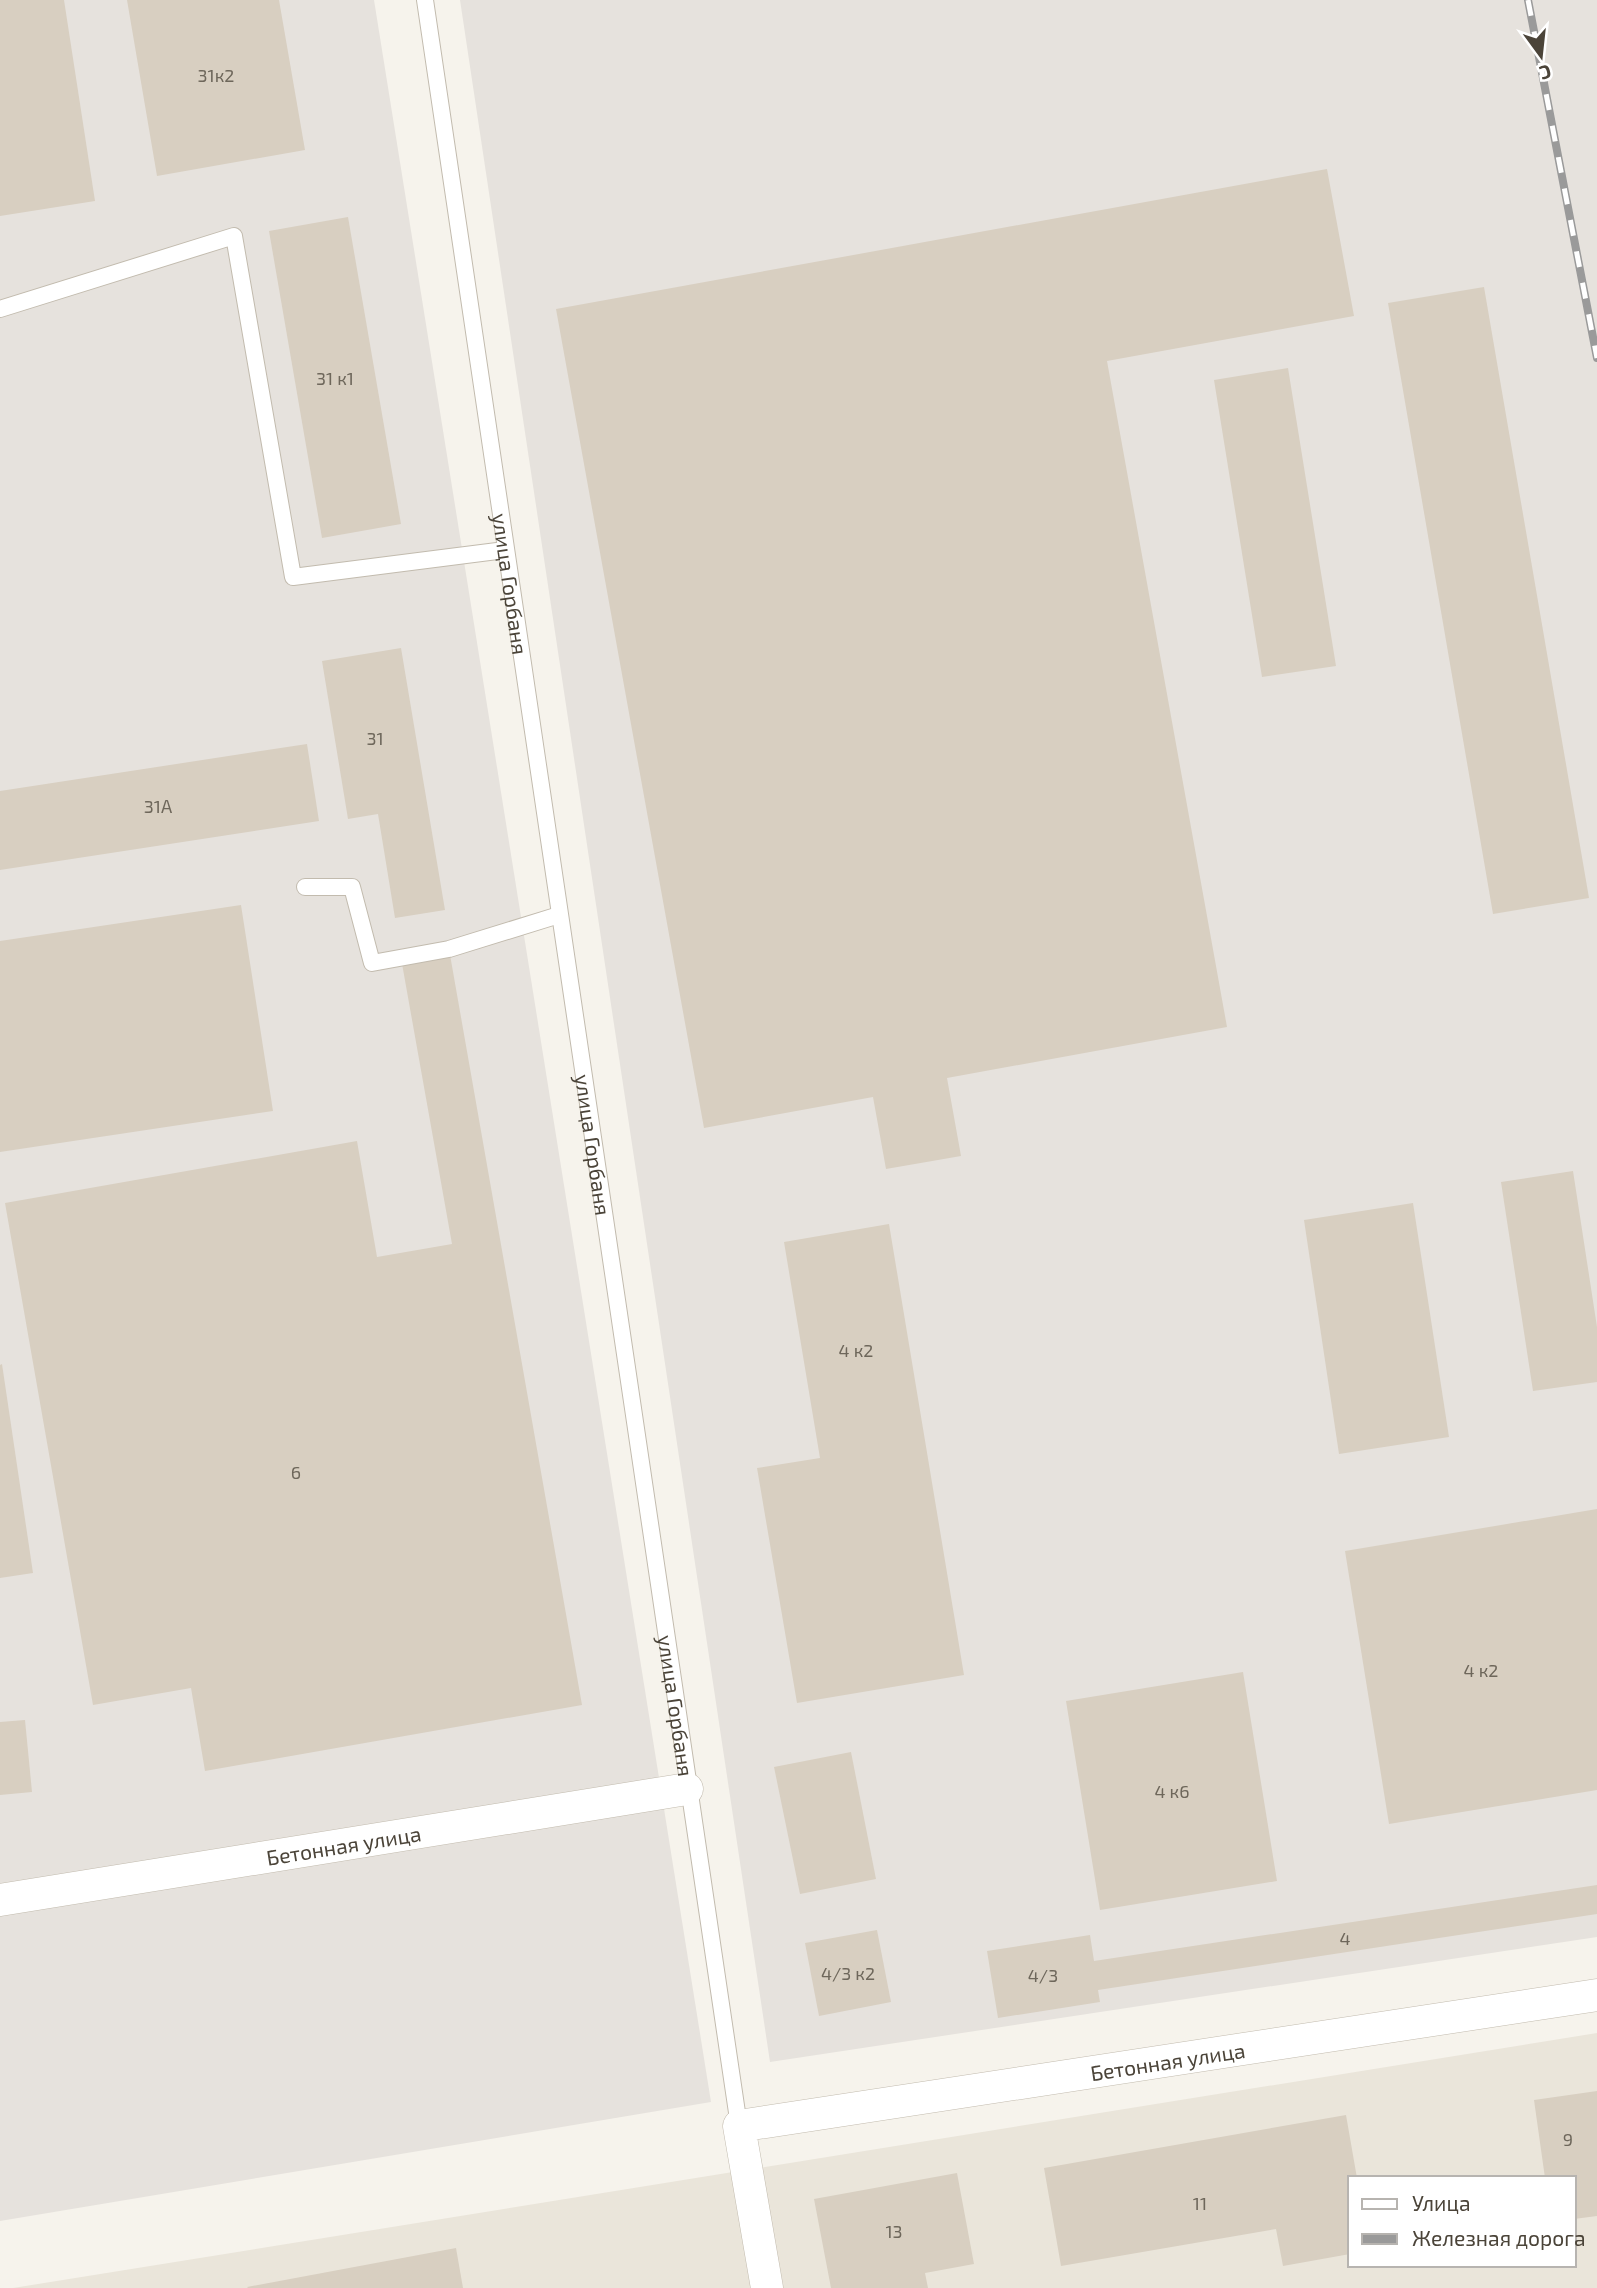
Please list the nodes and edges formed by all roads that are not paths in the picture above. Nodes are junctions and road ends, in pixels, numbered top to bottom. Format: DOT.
graph roads {
  1 [pos="425,0"];
  2 [pos="0,309"];
  3 [pos="505,550"];
  4 [pos="305,887"];
  5 [pos="559,915"];
  6 [pos="687,1789"];
  7 [pos="0,1900"];
  8 [pos="1597,1996"];
  9 [pos="739,2126"];
  10 [pos="767,2288"];
  1 -- 3 [label="lane, улица Горбаня"];
  2 -- 3 [label="lane"];
  3 -- 5 [label="lane, улица Горбаня"];
  4 -- 5 [label="lane"];
  5 -- 6 [label="lane, улица Горбаня"];
  6 -- 7 [label="street, Бетонная улица"];
  6 -- 9 [label="lane, улица Горбаня"];
  8 -- 9 [label="street, Бетонная улица"];
  9 -- 10 [label="street, улица Горбаня"];
}
